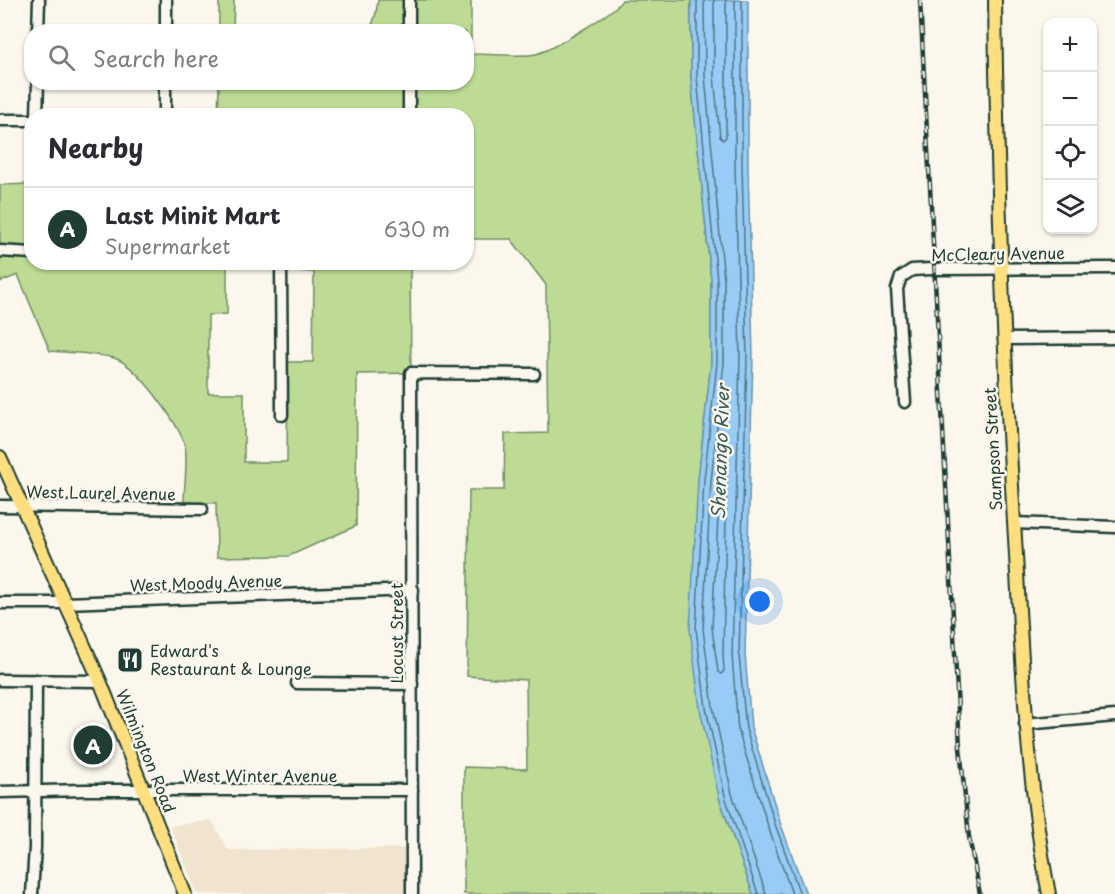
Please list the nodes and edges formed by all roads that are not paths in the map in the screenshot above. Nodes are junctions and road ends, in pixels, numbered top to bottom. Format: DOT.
graph roads {
  1 [pos="39,0"];
  2 [pos="166,0"];
  3 [pos="409,0"];
  4 [pos="995,0"];
  5 [pos="38,24"];
  6 [pos="166,24"];
  7 [pos="409,24"];
  8 [pos="38,90"];
  9 [pos="165,90"];
  10 [pos="409,90"];
  11 [pos="37,108"];
  12 [pos="165,108"];
  13 [pos="407,108"];
  14 [pos="0,120"];
  15 [pos="24,120"];
  16 [pos="0,251"];
  17 [pos="24,252"];
  18 [pos="1001,268"];
  19 [pos="1115,268"];
  20 [pos="280,270"];
  21 [pos="1115,338"];
  22 [pos="1004,339"];
  23 [pos="534,374"];
  24 [pos="905,402"];
  25 [pos="282,415"];
  26 [pos="0,457"];
  27 [pos="0,506"];
  28 [pos="22,506"];
  29 [pos="202,509"];
  30 [pos="1014,523"];
  31 [pos="1115,527"];
  32 [pos="413,590"];
  33 [pos="0,603"];
  34 [pos="66,603"];
  35 [pos="0,680"];
  36 [pos="36,680"];
  37 [pos="100,681"];
  38 [pos="297,683"];
  39 [pos="412,684"];
  40 [pos="1115,716"];
  41 [pos="1026,724"];
  42 [pos="412,790"];
  43 [pos="144,791"];
  44 [pos="0,792"];
  45 [pos="35,792"];
  46 [pos="32,894"];
  47 [pos="185,894"];
  48 [pos="412,894"];
  49 [pos="1049,894"];
  1 -- 5 [label="street"];
  2 -- 6 [label="street"];
  3 -- 7 [label="street"];
  4 -- 18 [label="main road, Sampson Street"];
  8 -- 11 [label="street"];
  9 -- 12 [label="street"];
  10 -- 13 [label="street"];
  14 -- 15 [label="street"];
  16 -- 17 [label="street"];
  18 -- 19 [label="street, McCleary Avenue"];
  18 -- 22 [label="main road, Sampson Street"];
  18 -- 24 [label="street, McCleary Avenue"];
  20 -- 25 [label="street"];
  21 -- 22 [label="street"];
  22 -- 30 [label="main road, Sampson Street"];
  23 -- 32 [label="street, Locust Street"];
  26 -- 28 [label="main road, Wilmington Road"];
  27 -- 28 [label="street, West Laurel Avenue"];
  28 -- 29 [label="street, West Laurel Avenue"];
  28 -- 34 [label="main road, Wilmington Road"];
  30 -- 31 [label="street"];
  30 -- 41 [label="main road, Sampson Street"];
  32 -- 34 [label="street, West Moody Avenue"];
  32 -- 39 [label="street, Locust Street"];
  33 -- 34 [label="street, West Moody Avenue"];
  34 -- 37 [label="main road, Wilmington Road"];
  35 -- 36 [label="street"];
  36 -- 37 [label="street"];
  36 -- 45 [label="street"];
  37 -- 43 [label="main road, Wilmington Road"];
  38 -- 39 [label="street"];
  39 -- 42 [label="street, Locust Street"];
  40 -- 41 [label="street"];
  41 -- 49 [label="main road, Sampson Street"];
  42 -- 43 [label="street, West Winter Avenue"];
  42 -- 48 [label="street, Locust Street"];
  43 -- 45 [label="street, West Winter Avenue"];
  43 -- 47 [label="main road, Wilmington Road"];
  44 -- 45 [label="street, West Winter Avenue"];
  45 -- 46 [label="street"];
}
